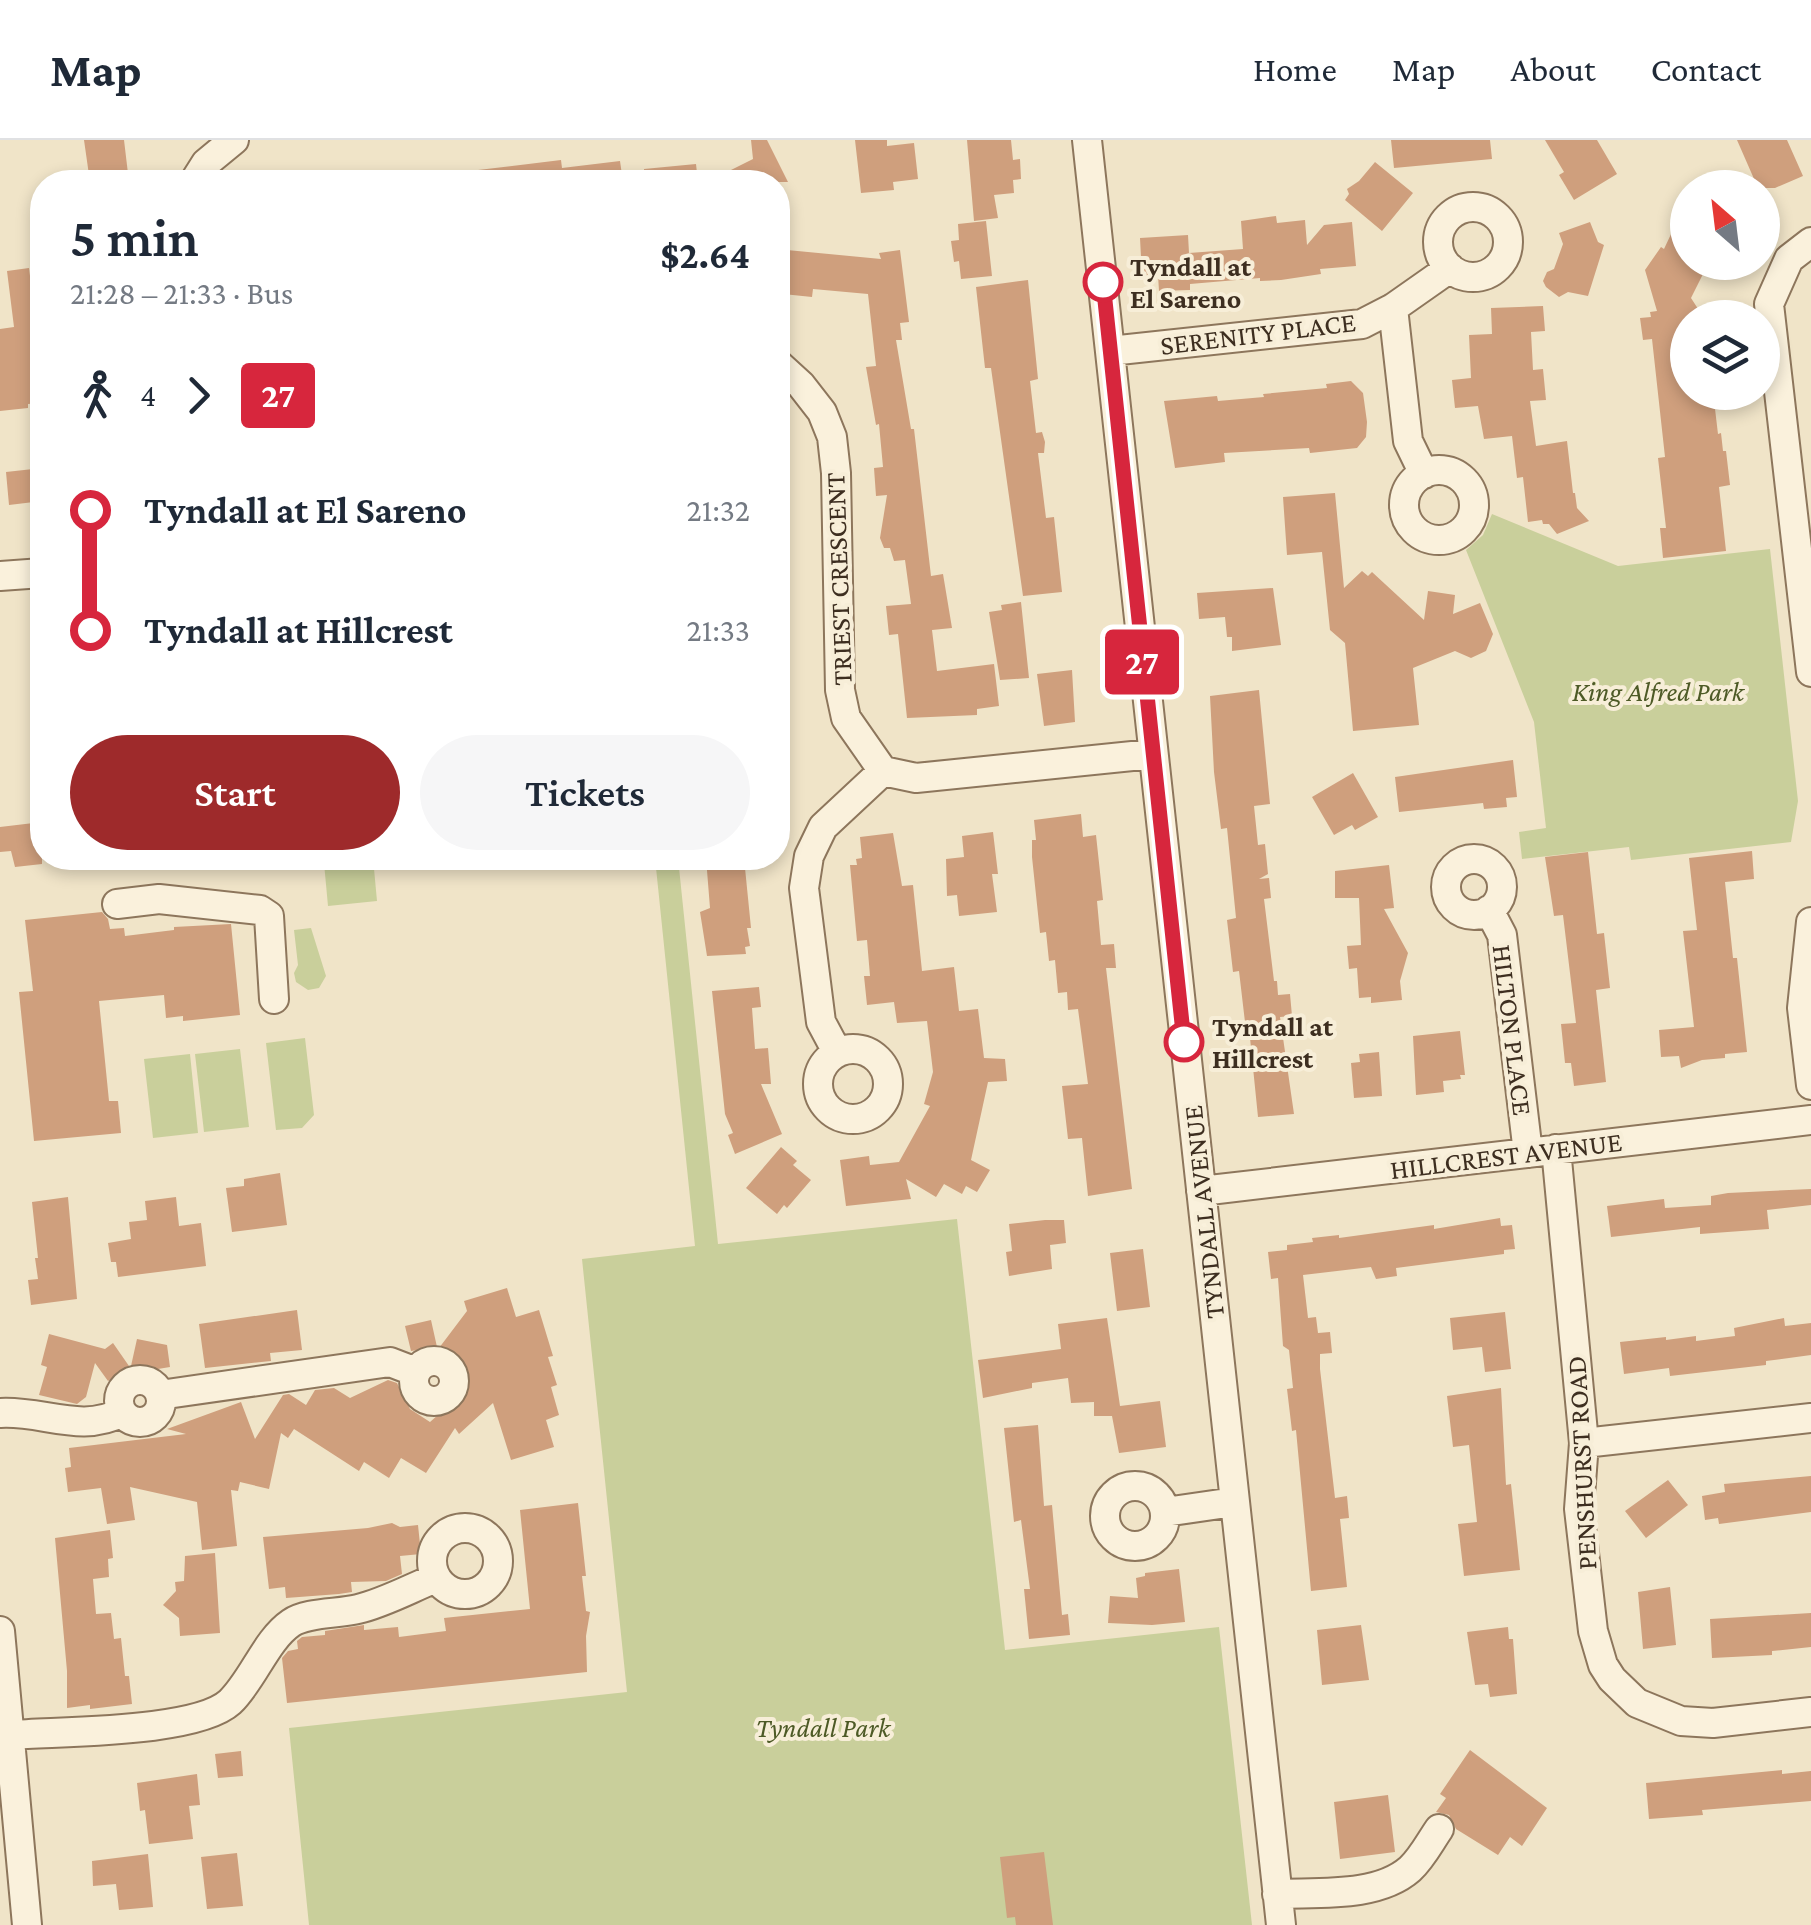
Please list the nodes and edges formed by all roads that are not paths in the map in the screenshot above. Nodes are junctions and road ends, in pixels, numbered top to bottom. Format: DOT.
graph roads {
  1 [pos="234,140"];
  2 [pos="1087,140"];
  3 [pos="202,170"];
  4 [pos="1811,242"];
  5 [pos="1450,268"];
  6 [pos="1393,308"];
  7 [pos="1110,350"];
  8 [pos="790,375"];
  9 [pos="1424,474"];
  10 [pos="1804,535"];
  11 [pos="30,574"];
  12 [pos="0,576"];
  13 [pos="1811,672"];
  14 [pos="1152,754"];
  15 [pos="883,772"];
  16 [pos="117,904"];
  17 [pos="1489,910"];
  18 [pos="1811,922"];
  19 [pos="274,999"];
  20 [pos="838,1052"];
  21 [pos="1811,1085"];
  22 [pos="1811,1120"];
  23 [pos="1542,1151"];
  24 [pos="1200,1191"];
  25 [pos="416,1372"];
  26 [pos="0,1413"];
  27 [pos="1811,1418"];
  28 [pos="1584,1443"];
  29 [pos="1234,1502"];
  30 [pos="1165,1512"];
  31 [pos="436,1578"];
  32 [pos="0,1632"];
  33 [pos="1811,1712"];
  34 [pos="12,1734"];
  35 [pos="1438,1829"];
  36 [pos="1277,1894"];
  37 [pos="28,1925"];
  38 [pos="1281,1925"];
  1 -- 3 [label="street"];
  2 -- 7 [label="street, TYNDALL AVENUE"];
  4 -- 10 [label="street"];
  5 -- 6 [label="street, SERENITY PLACE"];
  6 -- 7 [label="street, SERENITY PLACE"];
  6 -- 9 [label="street"];
  7 -- 14 [label="street, TYNDALL AVENUE"];
  8 -- 15 [label="street, TRIEST CRESCENT"];
  10 -- 13 [label="street"];
  11 -- 12 [label="street"];
  14 -- 15 [label="street"];
  14 -- 24 [label="street, TYNDALL AVENUE"];
  15 -- 20 [label="street"];
  16 -- 19 [label="street"];
  17 -- 23 [label="street, HILTON PLACE"];
  18 -- 21 [label="street"];
  22 -- 23 [label="street, HILLCREST AVENUE"];
  23 -- 24 [label="street, HILLCREST AVENUE"];
  23 -- 28 [label="street, PENSHURST ROAD"];
  24 -- 29 [label="street, TYNDALL AVENUE"];
  25 -- 26 [label="street"];
  27 -- 28 [label="street"];
  28 -- 33 [label="street, PENSHURST ROAD"];
  29 -- 30 [label="street"];
  29 -- 36 [label="street, TYNDALL AVENUE"];
  31 -- 34 [label="street"];
  32 -- 34 [label="street"];
  34 -- 37 [label="street"];
  35 -- 36 [label="street"];
  36 -- 38 [label="street, TYNDALL AVENUE"];
}
